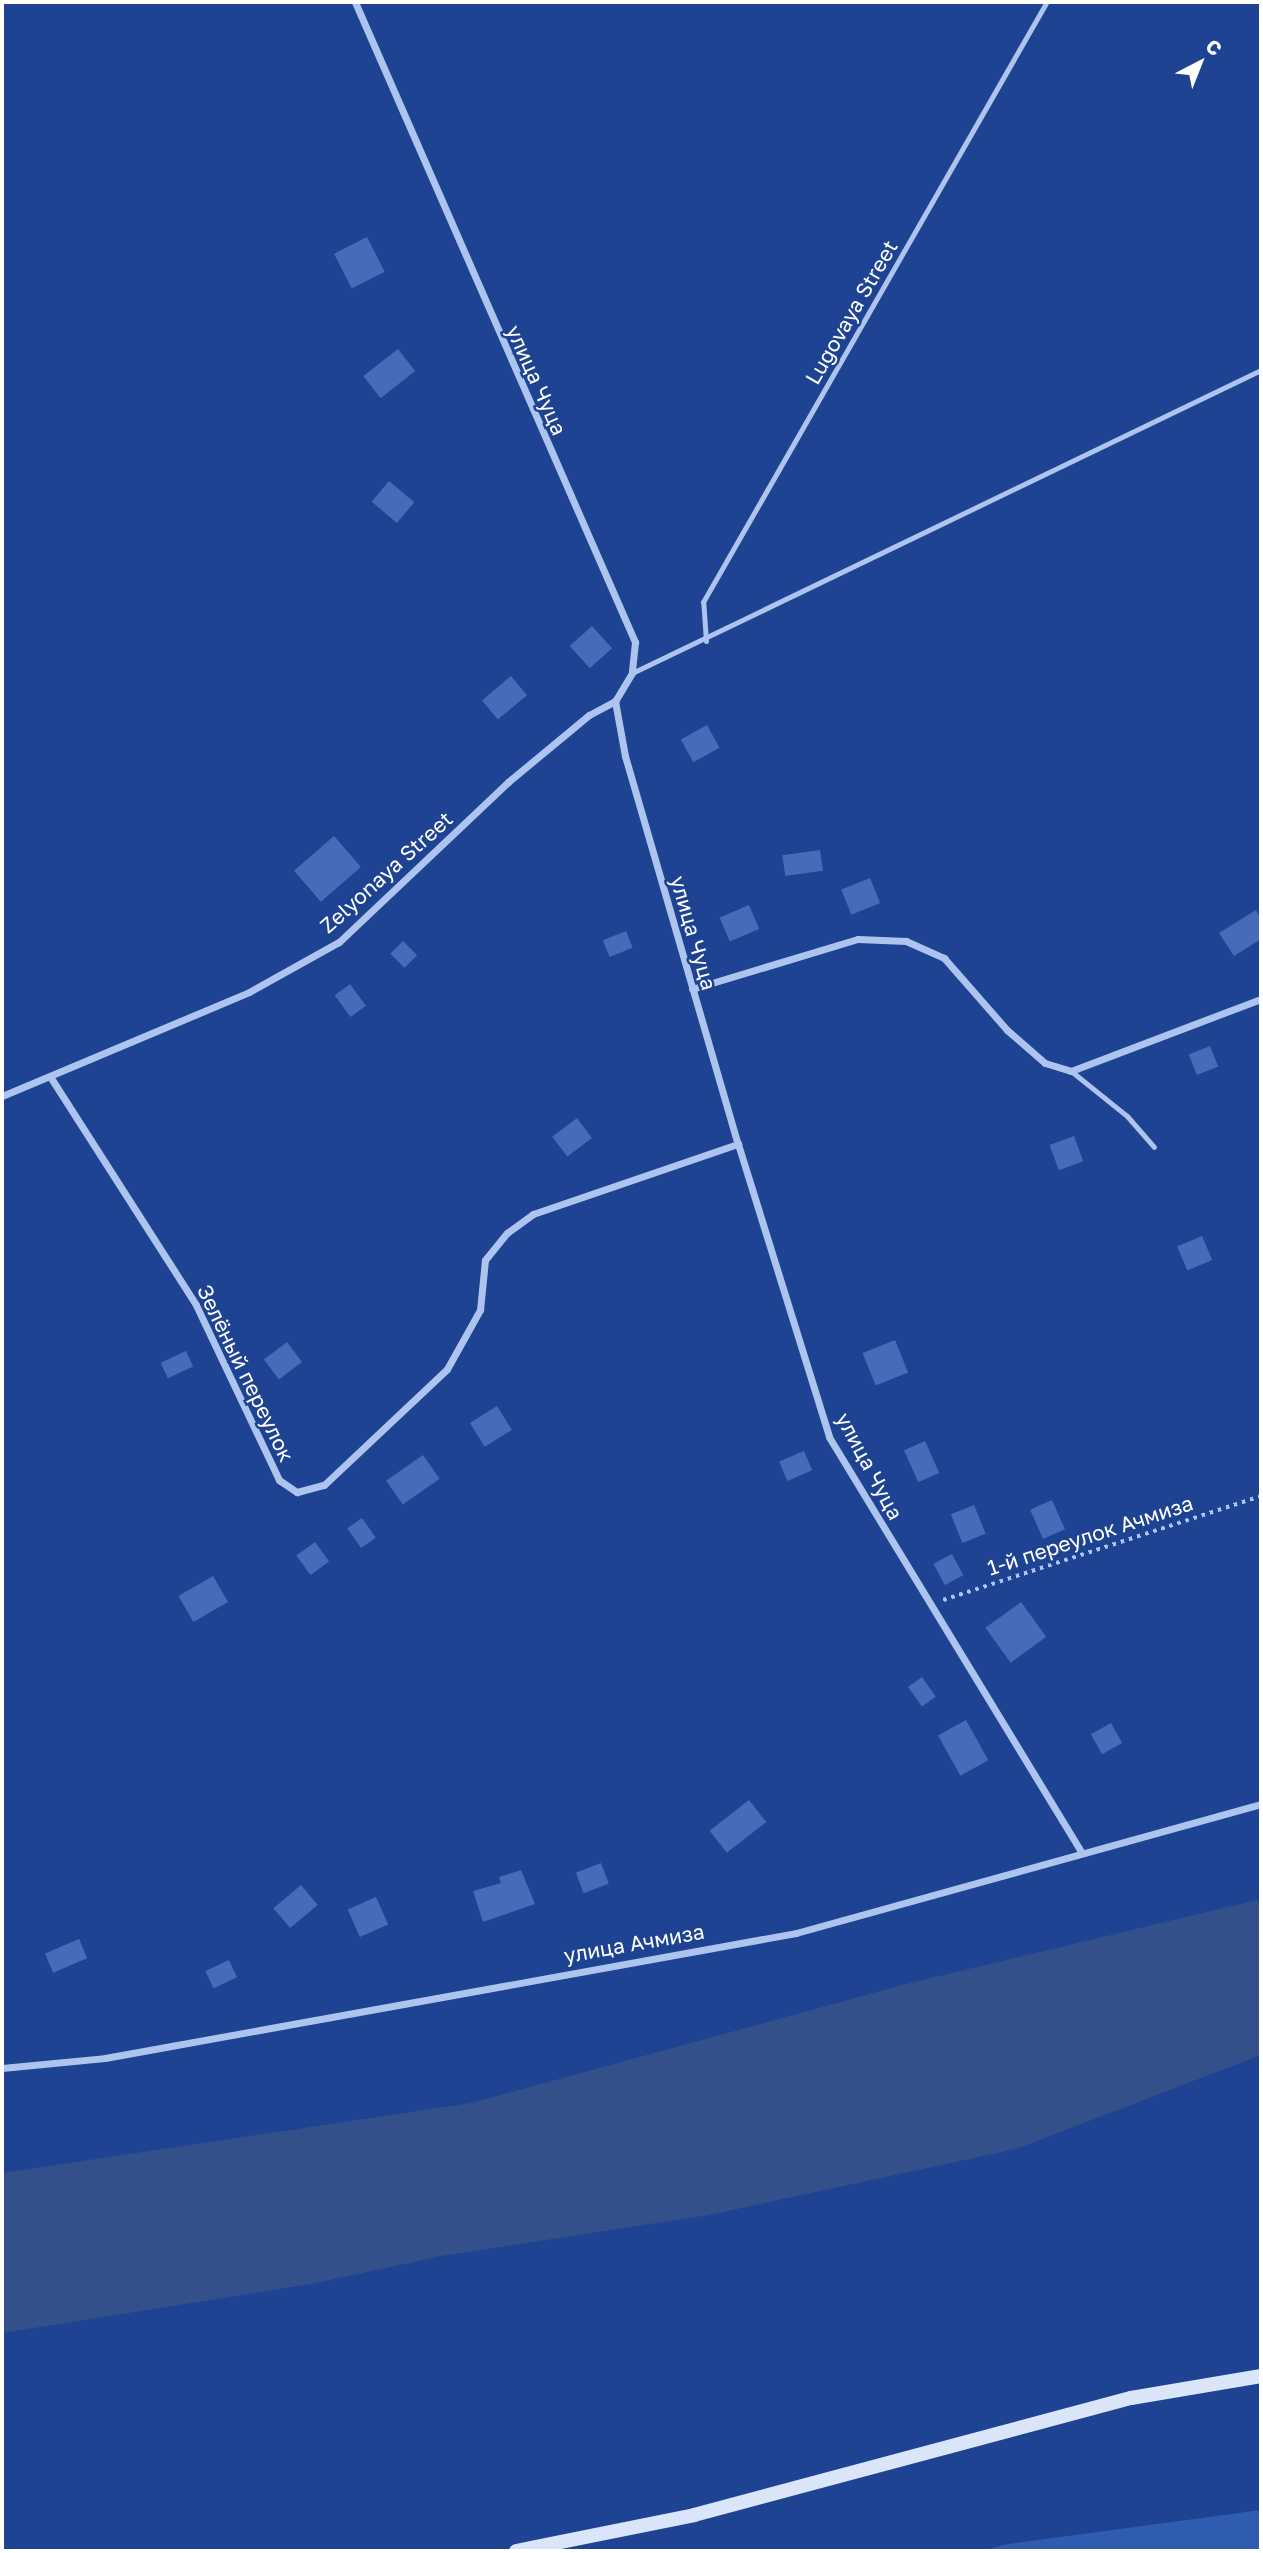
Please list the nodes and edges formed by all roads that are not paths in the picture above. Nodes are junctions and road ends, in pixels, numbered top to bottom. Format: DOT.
graph roads {
  1 [pos="355,2"];
  2 [pos="1046,3"];
  3 [pos="1261,370"];
  4 [pos="706,641"];
  5 [pos="632,673"];
  6 [pos="615,701"];
  7 [pos="692,989"];
  8 [pos="1261,999"];
  9 [pos="1072,1071"];
  10 [pos="51,1078"];
  11 [pos="2,1096"];
  12 [pos="738,1144"];
  13 [pos="1154,1147"];
  14 [pos="1261,1804"];
  15 [pos="1081,1852"];
  16 [pos="2,2068"];
  17 [pos="1261,2376"];
  18 [pos="516,2551"];
  1 -- 5 [label="street, улица Чуца"];
  2 -- 4 [label="lane, Lugovaya Street"];
  3 -- 4 [label="lane"];
  4 -- 5 [label="lane"];
  5 -- 6 [label="street, улица Чуца"];
  6 -- 7 [label="street, улица Чуца"];
  6 -- 10 [label="street, Zelyonaya Street"];
  7 -- 9 [label="street"];
  7 -- 12 [label="street, улица Чуца"];
  8 -- 9 [label="street"];
  9 -- 13 [label="lane"];
  10 -- 11 [label="street, Zelyonaya Street"];
  10 -- 12 [label="street, Зелёный переулок"];
  12 -- 15 [label="street, улица Чуца"];
  14 -- 15 [label="street, улица Ачмиза"];
  15 -- 16 [label="street, улица Ачмиза"];
  17 -- 18 [label="street"];
}
